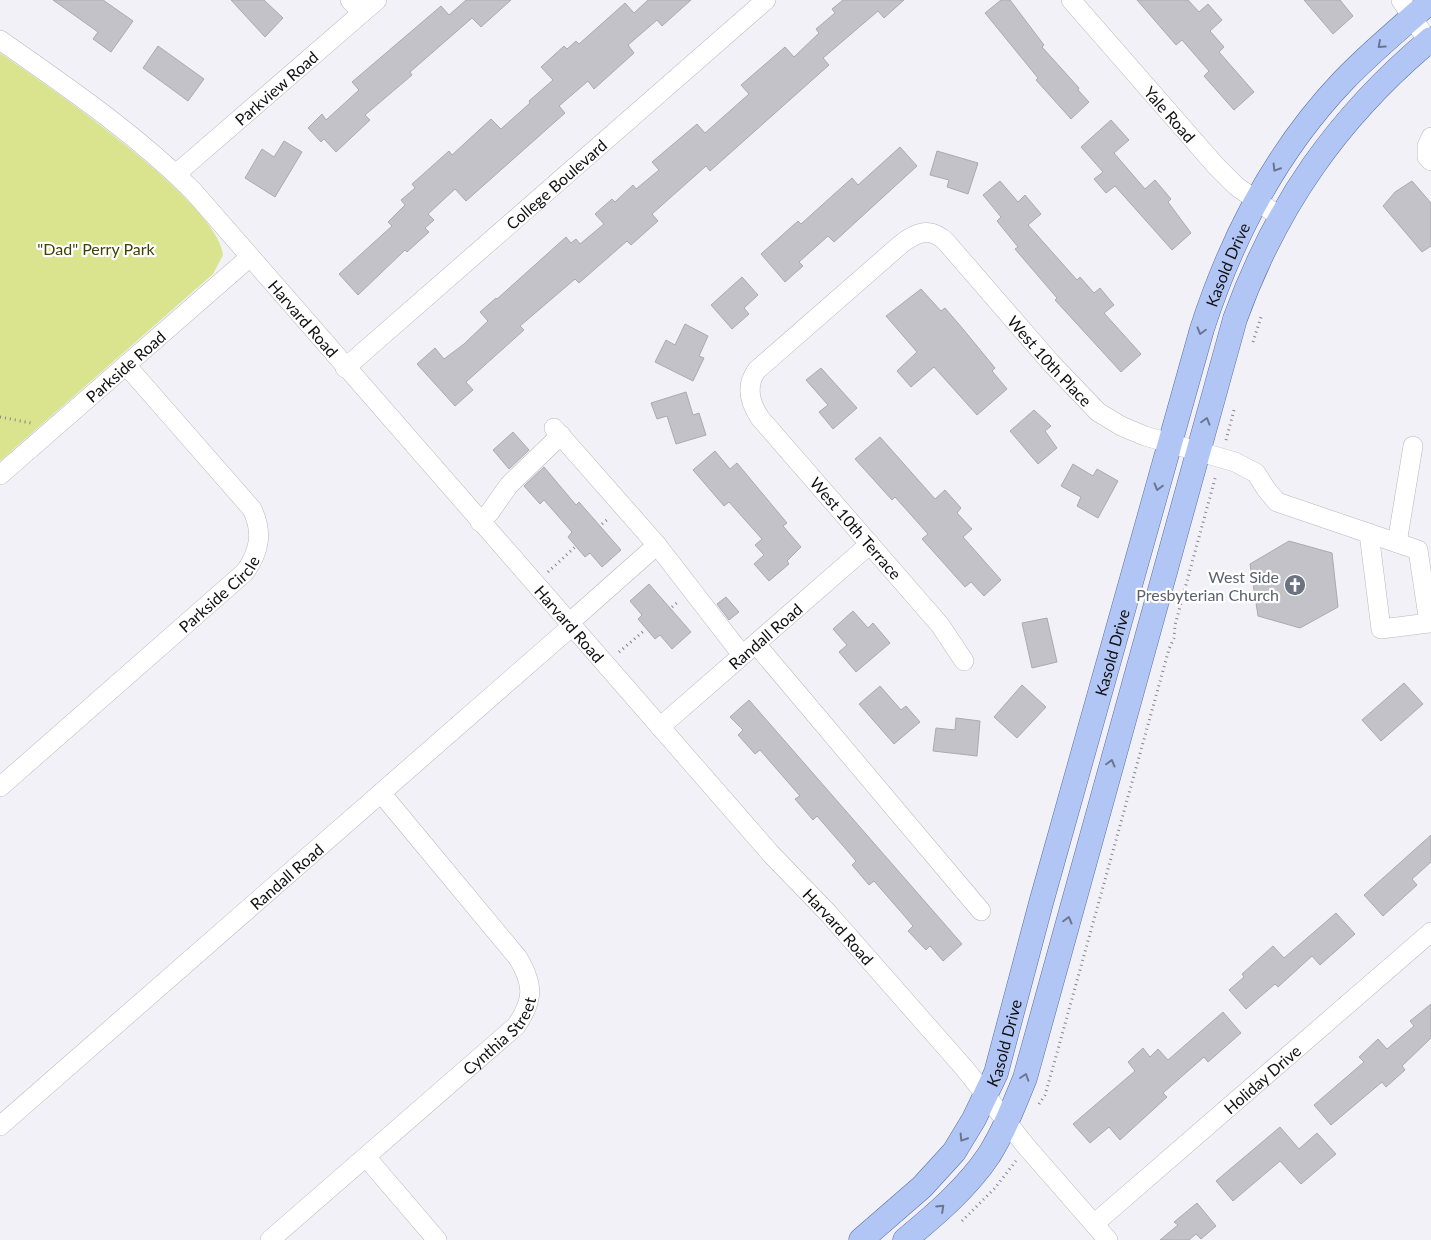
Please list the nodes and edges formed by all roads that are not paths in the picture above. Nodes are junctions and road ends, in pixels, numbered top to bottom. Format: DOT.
graph roads {
  1 [pos="377,0"];
  2 [pos="766,0"];
  3 [pos="1072,0"];
  4 [pos="1431,1"];
  5 [pos="356,7"];
  6 [pos="1406,9"];
  7 [pos="0,40"];
  8 [pos="1430,42"];
  9 [pos="1431,137"];
  10 [pos="1431,161"];
  11 [pos="176,174"];
  12 [pos="1255,201"];
  13 [pos="1280,217"];
  14 [pos="250,257"];
  15 [pos="126,365"];
  16 [pos="345,368"];
  17 [pos="750,394"];
  18 [pos="1170,444"];
  19 [pos="1413,446"];
  20 [pos="1198,453"];
  21 [pos="0,475"];
  22 [pos="480,522"];
  23 [pos="1369,533"];
  24 [pos="1397,543"];
  25 [pos="870,544"];
  26 [pos="657,545"];
  27 [pos="570,625"];
  28 [pos="749,649"];
  29 [pos="964,661"];
  30 [pos="660,727"];
  31 [pos="0,787"];
  32 [pos="381,793"];
  33 [pos="981,911"];
  34 [pos="1431,932"];
  35 [pos="986,1095"];
  36 [pos="1007,1122"];
  37 [pos="0,1126"];
  38 [pos="366,1157"];
  39 [pos="1094,1224"];
  40 [pos="270,1240"];
  41 [pos="437,1240"];
  42 [pos="861,1240"];
  43 [pos="905,1240"];
  44 [pos="1108,1240"];
  1 -- 5 [label="street, Parkview Road"];
  2 -- 16 [label="street, College Boulevard"];
  3 -- 12 [label="street, Yale Road"];
  4 -- 6 [label="main road, Kasold Drive"];
  5 -- 11 [label="street, Parkview Road"];
  6 -- 8 [label="street"];
  6 -- 12 [label="main road, Kasold Drive, one-way"];
  7 -- 11 [label="street, Harvard Road"];
  8 -- 13 [label="main road, Kasold Drive"];
  9 -- 10 [label="street"];
  11 -- 14 [label="street, Harvard Road"];
  12 -- 13 [label="street, Yale Road"];
  12 -- 18 [label="main road, Kasold Drive, one-way"];
  20 -- 13 [label="main road, Kasold Drive, one-way"];
  14 -- 15 [label="street, Parkside Road"];
  14 -- 16 [label="street, Harvard Road"];
  15 -- 21 [label="street, Parkside Road"];
  15 -- 31 [label="street, Parkside Circle"];
  16 -- 22 [label="street, Harvard Road"];
  17 -- 18 [label="street, West 10th Place"];
  17 -- 25 [label="street, West 10th Terrace"];
  18 -- 20 [label="street, West 10th Place"];
  18 -- 35 [label="main road, Kasold Drive, one-way"];
  19 -- 24 [label="street"];
  20 -- 23 [label="street, West 10th Place"];
  36 -- 20 [label="main road, Kasold Drive, one-way"];
  22 -- 26 [label="street"];
  22 -- 27 [label="street, Harvard Road"];
  23 -- 24 [label="street, West 10th Place"];
  23 -- 24 [label="street, West 10th Place"];
  25 -- 28 [label="street, Randall Road"];
  25 -- 29 [label="street, West 10th Terrace"];
  26 -- 27 [label="street, Randall Road"];
  26 -- 28 [label="street"];
  27 -- 30 [label="street, Harvard Road"];
  27 -- 32 [label="street, Randall Road"];
  28 -- 30 [label="street, Randall Road"];
  28 -- 33 [label="street"];
  30 -- 35 [label="street, Harvard Road"];
  32 -- 37 [label="street, Randall Road"];
  32 -- 38 [label="street, Cynthia Street"];
  34 -- 39 [label="street, Holiday Drive"];
  35 -- 36 [label="street, Harvard Road"];
  35 -- 42 [label="main road, Kasold Drive, one-way"];
  36 -- 39 [label="street, Harvard Road"];
  43 -- 36 [label="main road, Kasold Drive, one-way"];
  38 -- 40 [label="street, Cynthia Street"];
  38 -- 41 [label="street"];
  39 -- 44 [label="street, Harvard Road"];
}
